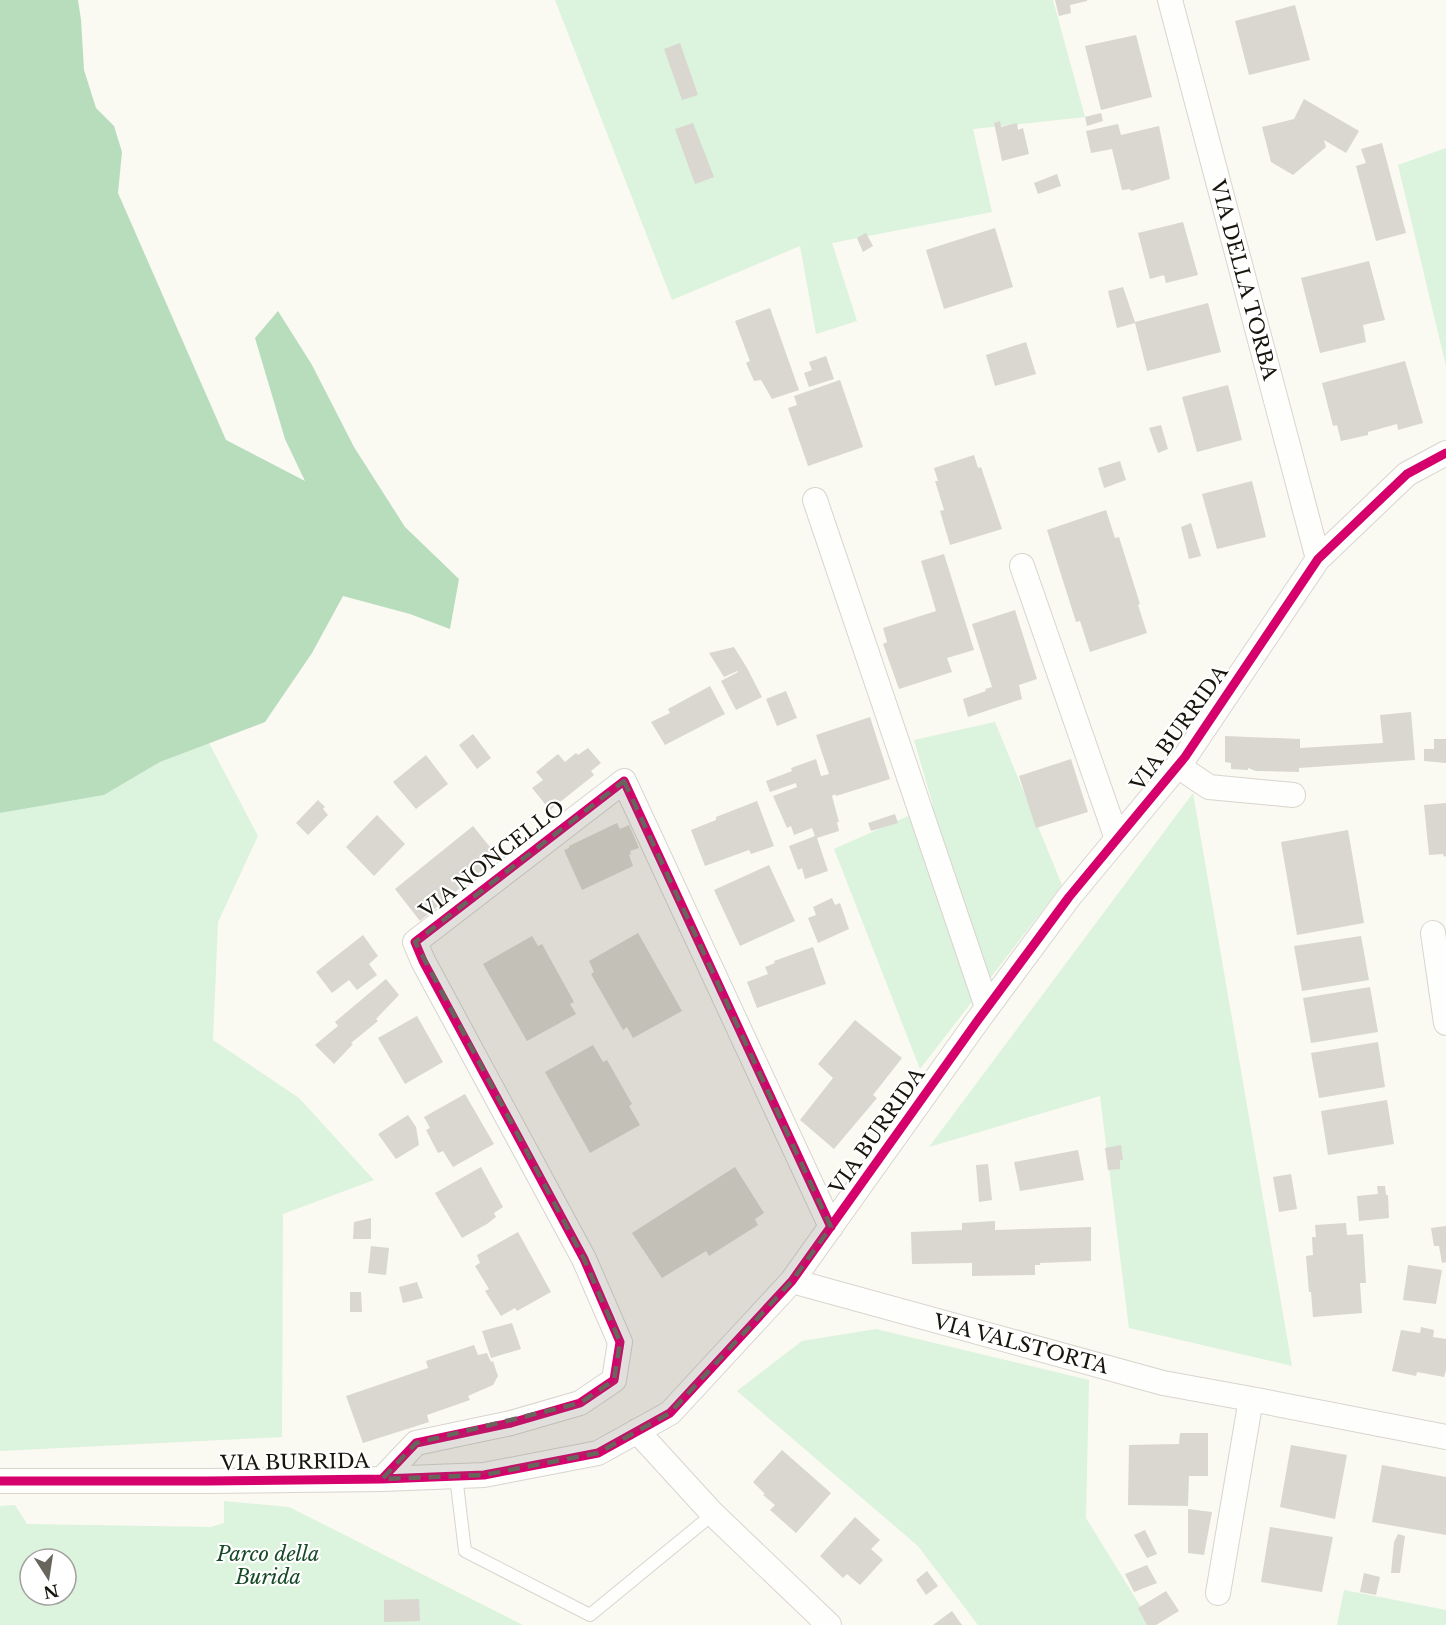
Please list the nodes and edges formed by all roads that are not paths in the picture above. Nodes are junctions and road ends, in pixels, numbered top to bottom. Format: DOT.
graph roads {
  1 [pos="1170,0"];
  2 [pos="1446,453"];
  3 [pos="815,500"];
  4 [pos="1318,559"];
  5 [pos="1022,566"];
  6 [pos="1178,766"];
  7 [pos="1293,795"];
  8 [pos="1117,840"];
  9 [pos="1433,933"];
  10 [pos="987,1007"];
  11 [pos="1446,1023"];
  12 [pos="831,1227"];
  13 [pos="792,1281"];
  14 [pos="1251,1398"];
  15 [pos="637,1431"];
  16 [pos="1446,1437"];
  17 [pos="456,1476"];
  18 [pos="382,1479"];
  19 [pos="0,1481"];
  20 [pos="713,1514"];
  21 [pos="1218,1593"];
  22 [pos="829,1625"];
  1 -- 4 [label="street, VIA DELLA TORBA"];
  2 -- 4 [label="street, VIA BURRIDA"];
  3 -- 10 [label="street"];
  4 -- 6 [label="street, VIA BURRIDA"];
  5 -- 8 [label="street, VIA BURRIDA"];
  6 -- 7 [label="street"];
  6 -- 8 [label="street, VIA BURRIDA"];
  8 -- 10 [label="street, VIA BURRIDA"];
  9 -- 11 [label="street"];
  10 -- 12 [label="street, VIA BURRIDA"];
  12 -- 13 [label="street, VIA BURRIDA"];
  12 -- 18 [label="street, VIA NONCELLO"];
  13 -- 14 [label="street, VIA VALSTORTA"];
  13 -- 15 [label="street, VIA BURRIDA"];
  14 -- 16 [label="street, VIA VALSTORTA"];
  14 -- 21 [label="street"];
  15 -- 17 [label="street, VIA BURRIDA"];
  15 -- 20 [label="street"];
  17 -- 18 [label="street, VIA BURRIDA"];
  17 -- 20 [label="lane"];
  18 -- 19 [label="street, VIA BURRIDA"];
  20 -- 22 [label="street"];
}
